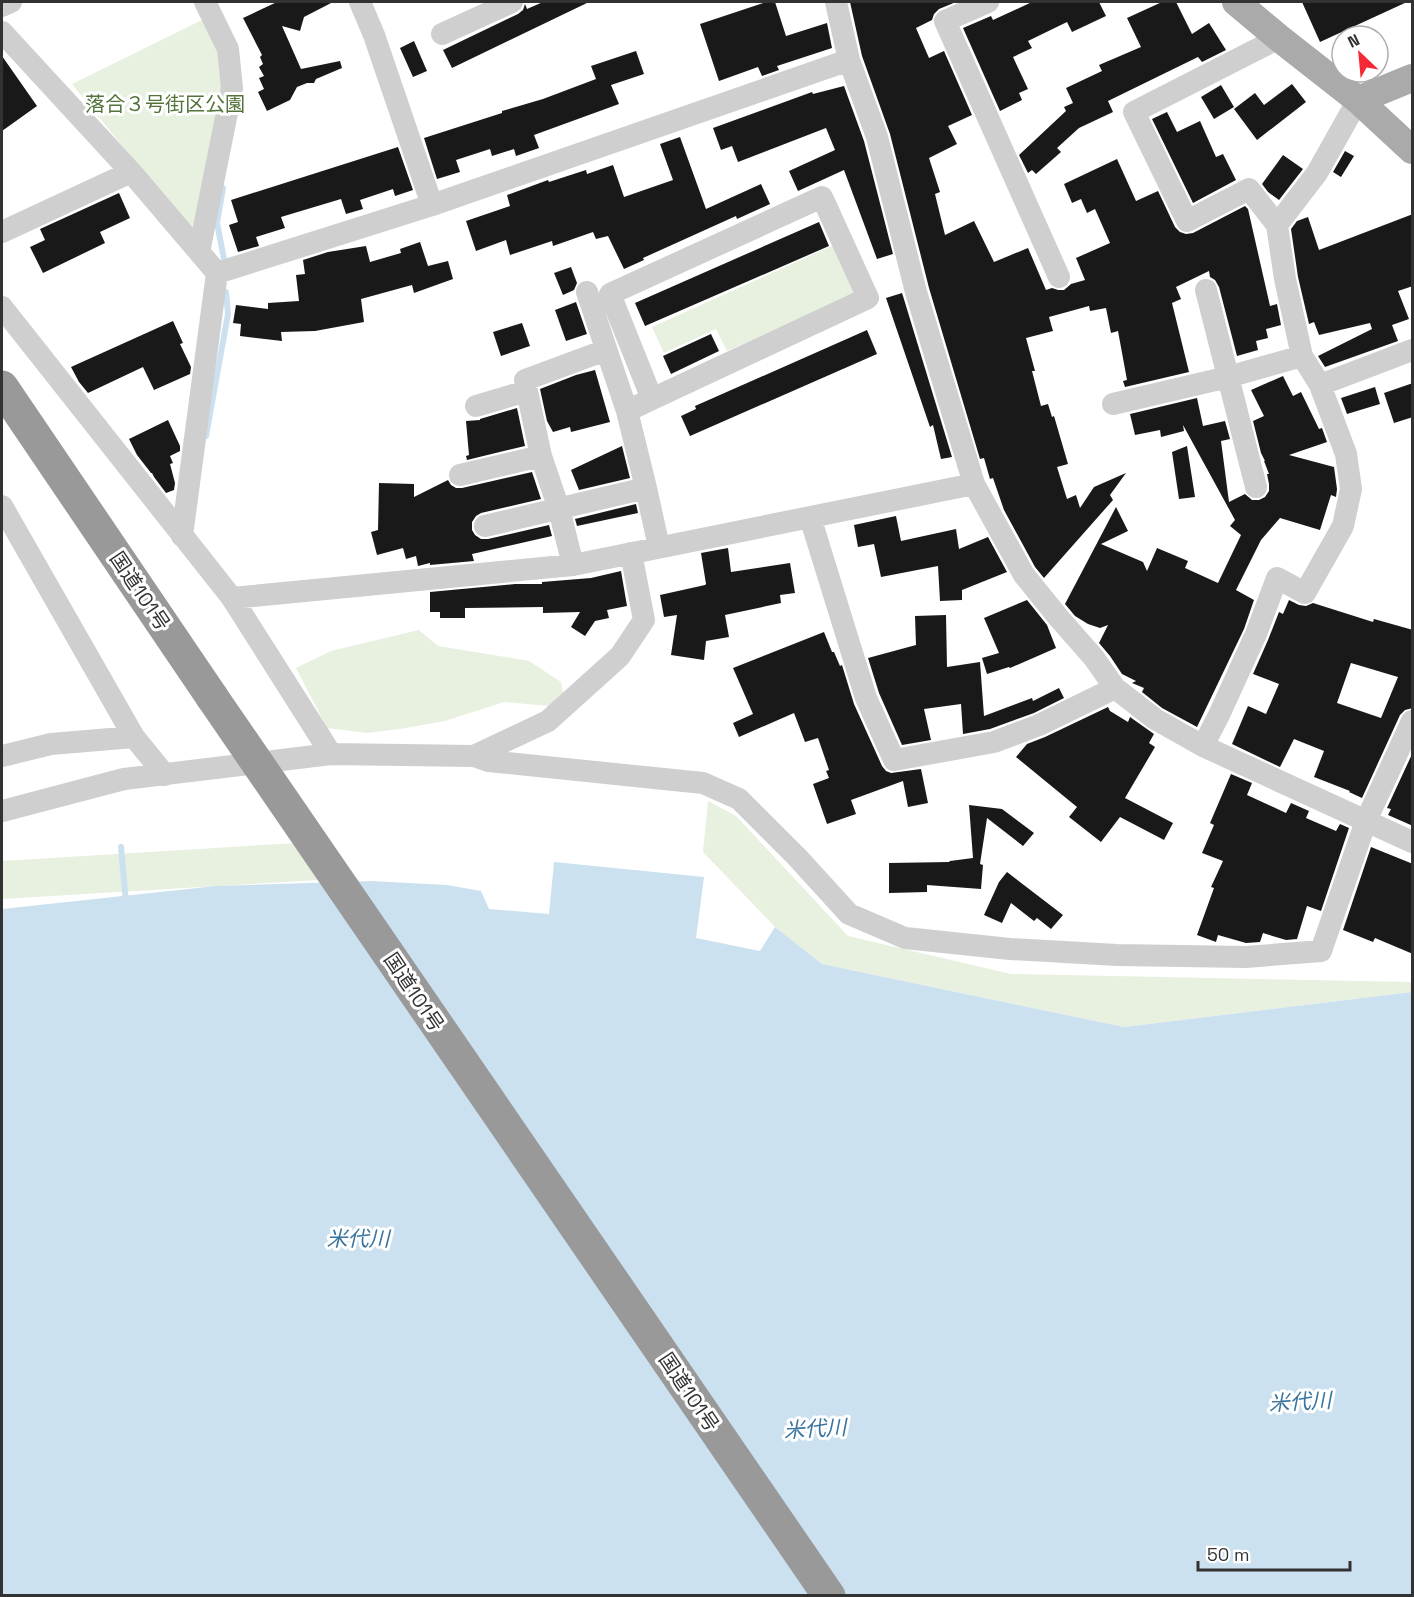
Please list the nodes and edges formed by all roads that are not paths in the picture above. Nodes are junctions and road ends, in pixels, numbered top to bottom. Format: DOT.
graph roads {
  1 [pos="11,2"];
  2 [pos="205,2"];
  3 [pos="360,2"];
  4 [pos="512,2"];
  5 [pos="836,2"];
  6 [pos="987,2"];
  7 [pos="1236,2"];
  8 [pos="2,6"];
  9 [pos="2,32"];
  10 [pos="442,34"];
  11 [pos="1279,38"];
  12 [pos="849,60"];
  13 [pos="1413,78"];
  14 [pos="1358,100"];
  15 [pos="1413,150"];
  16 [pos="131,171"];
  17 [pos="432,205"];
  18 [pos="1277,225"];
  19 [pos="2,232"];
  20 [pos="199,252"];
  21 [pos="217,273"];
  22 [pos="1059,277"];
  23 [pos="1206,290"];
  24 [pos="587,292"];
  25 [pos="2,307"];
  26 [pos="606,350"];
  27 [pos="1413,350"];
  28 [pos="1302,356"];
  29 [pos="1228,377"];
  30 [pos="1320,385"];
  31 [pos="2,387"];
  32 [pos="527,391"];
  33 [pos="652,399"];
  34 [pos="1113,404"];
  35 [pos="476,406"];
  36 [pos="627,411"];
  37 [pos="541,456"];
  38 [pos="460,475"];
  39 [pos="974,484"];
  40 [pos="1256,487"];
  41 [pos="646,488"];
  42 [pos="2,506"];
  43 [pos="559,509"];
  44 [pos="810,517"];
  45 [pos="485,526"];
  46 [pos="182,536"];
  47 [pos="659,547"];
  48 [pos="631,553"];
  49 [pos="573,566"];
  50 [pos="232,598"];
  51 [pos="1115,688"];
  52 [pos="1413,721"];
  53 [pos="134,737"];
  54 [pos="1203,746"];
  55 [pos="332,754"];
  56 [pos="2,756"];
  57 [pos="474,756"];
  58 [pos="165,775"];
  59 [pos="2,811"];
  60 [pos="1366,820"];
  61 [pos="1413,842"];
  62 [pos="829,1596"];
  1 -- 8 [label="street"];
  2 -- 20 [label="street"];
  3 -- 17 [label="street"];
  4 -- 10 [label="street"];
  5 -- 12 [label="street"];
  6 -- 22 [label="street"];
  7 -- 11 [label="main road"];
  9 -- 16 [label="street"];
  11 -- 14 [label="main road"];
  11 -- 18 [label="street"];
  12 -- 17 [label="street"];
  12 -- 39 [label="street"];
  13 -- 14 [label="main road"];
  14 -- 15 [label="main road"];
  14 -- 18 [label="street"];
  16 -- 19 [label="street"];
  16 -- 20 [label="street"];
  17 -- 21 [label="street"];
  18 -- 28 [label="street"];
  20 -- 21 [label="street"];
  21 -- 46 [label="street"];
  23 -- 29 [label="street"];
  24 -- 26 [label="street"];
  25 -- 46 [label="street"];
  26 -- 32 [label="street"];
  26 -- 36 [label="street"];
  27 -- 30 [label="street"];
  28 -- 29 [label="street"];
  28 -- 30 [label="street"];
  29 -- 34 [label="street"];
  29 -- 40 [label="street"];
  30 -- 54 [label="street"];
  31 -- 62 [label="highway, 国道101号, bridge"];
  32 -- 35 [label="street"];
  32 -- 37 [label="street"];
  33 -- 33 [label="street"];
  33 -- 36 [label="street"];
  36 -- 41 [label="street"];
  37 -- 38 [label="street"];
  37 -- 43 [label="street"];
  39 -- 44 [label="street"];
  39 -- 51 [label="street"];
  41 -- 43 [label="street"];
  41 -- 47 [label="street"];
  42 -- 53 [label="street"];
  43 -- 45 [label="street"];
  43 -- 49 [label="street"];
  44 -- 47 [label="street"];
  44 -- 51 [label="street"];
  46 -- 50 [label="street"];
  47 -- 48 [label="street"];
  48 -- 49 [label="street"];
  48 -- 57 [label="street"];
  49 -- 50 [label="street"];
  50 -- 55 [label="street"];
  51 -- 54 [label="street"];
  52 -- 60 [label="street"];
  53 -- 56 [label="street"];
  53 -- 58 [label="street"];
  54 -- 60 [label="street"];
  55 -- 57 [label="street"];
  55 -- 58 [label="street"];
  57 -- 60 [label="street"];
  58 -- 59 [label="street"];
  60 -- 61 [label="street"];
}
